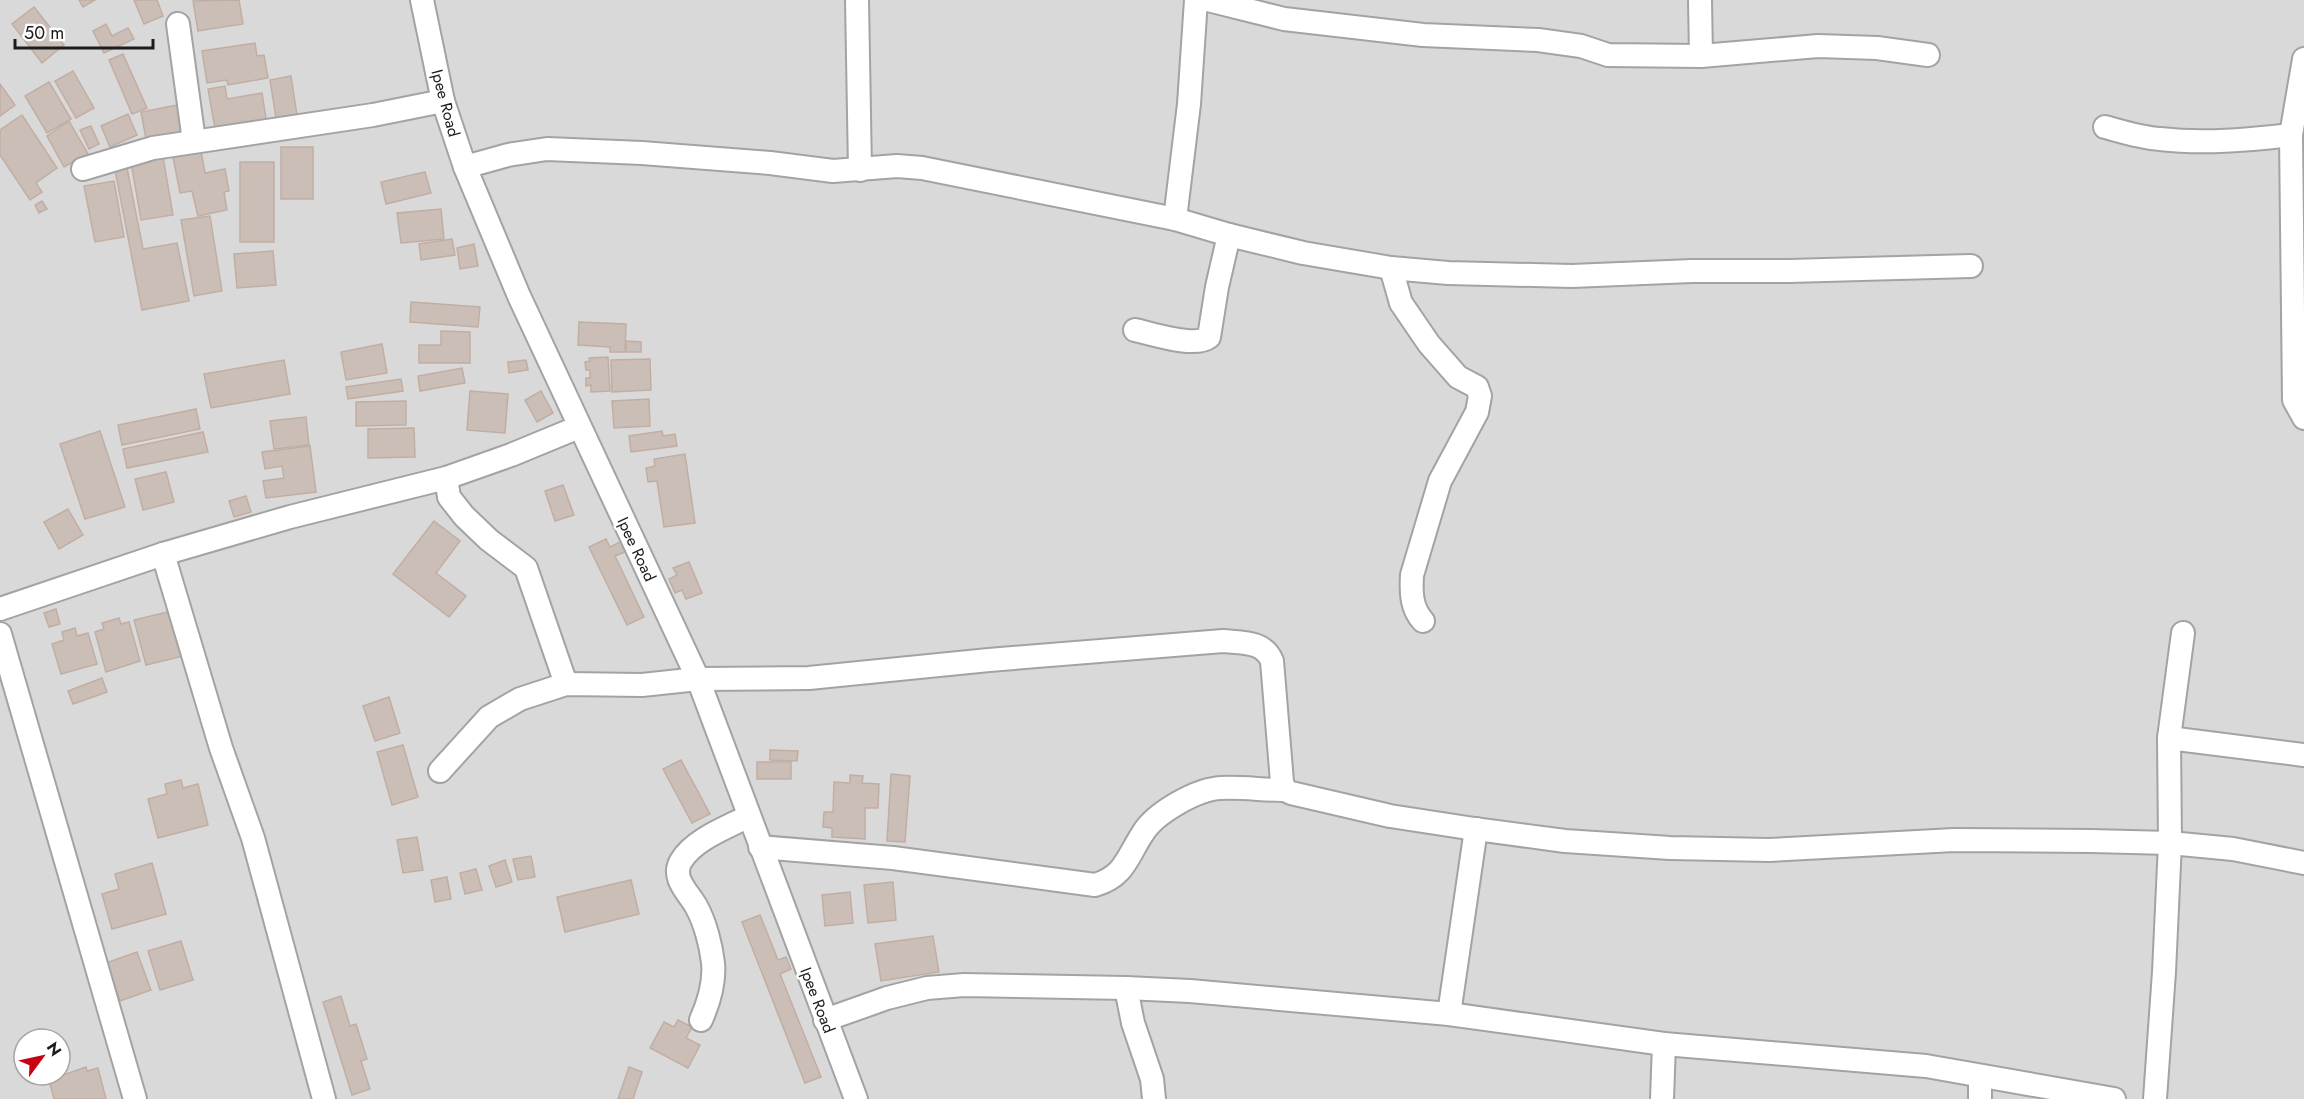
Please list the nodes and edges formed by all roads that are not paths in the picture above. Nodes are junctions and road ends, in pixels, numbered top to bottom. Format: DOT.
graph roads {
  1 [pos="422,0"];
  2 [pos="857,0"];
  3 [pos="1196,0"];
  4 [pos="1208,0"];
  5 [pos="1700,0"];
  6 [pos="178,24"];
  7 [pos="1928,55"];
  8 [pos="1701,56"];
  9 [pos="2304,58"];
  10 [pos="443,101"];
  11 [pos="2105,127"];
  12 [pos="2291,135"];
  13 [pos="194,141"];
  14 [pos="465,167"];
  15 [pos="83,169"];
  16 [pos="860,170"];
  17 [pos="1175,219"];
  18 [pos="1229,236"];
  19 [pos="1971,266"];
  20 [pos="1391,268"];
  21 [pos="1135,330"];
  22 [pos="2304,417"];
  23 [pos="579,427"];
  24 [pos="446,477"];
  25 [pos="163,554"];
  26 [pos="0,609"];
  27 [pos="1424,621"];
  28 [pos="2183,633"];
  29 [pos="0,634"];
  30 [pos="698,679"];
  31 [pos="566,684"];
  32 [pos="2169,738"];
  33 [pos="2304,755"];
  34 [pos="440,771"];
  35 [pos="1285,790"];
  36 [pos="749,816"];
  37 [pos="1476,828"];
  38 [pos="2170,843"];
  39 [pos="760,847"];
  40 [pos="2304,863"];
  41 [pos="1126,988"];
  42 [pos="1449,1014"];
  43 [pos="701,1020"];
  44 [pos="825,1020"];
  45 [pos="1664,1044"];
  46 [pos="1980,1076"];
  47 [pos="135,1099"];
  48 [pos="324,1099"];
  49 [pos="856,1099"];
  50 [pos="1154,1099"];
  51 [pos="1662,1099"];
  52 [pos="1980,1099"];
  53 [pos="2114,1099"];
  54 [pos="2155,1099"];
  1 -- 10 [label="street, Ipee Road"];
  2 -- 16 [label="street"];
  3 -- 17 [label="street"];
  4 -- 8 [label="street"];
  5 -- 8 [label="street"];
  6 -- 13 [label="street"];
  7 -- 8 [label="street"];
  9 -- 12 [label="street"];
  10 -- 13 [label="street"];
  10 -- 14 [label="street, Ipee Road"];
  11 -- 12 [label="street"];
  12 -- 22 [label="street"];
  13 -- 15 [label="street"];
  14 -- 16 [label="street"];
  14 -- 23 [label="street, Ipee Road"];
  16 -- 17 [label="street"];
  17 -- 18 [label="street"];
  18 -- 20 [label="street"];
  18 -- 21 [label="street"];
  19 -- 20 [label="street"];
  20 -- 27 [label="street"];
  23 -- 24 [label="street"];
  23 -- 30 [label="street, Ipee Road"];
  24 -- 25 [label="street"];
  24 -- 31 [label="street"];
  25 -- 26 [label="street"];
  25 -- 48 [label="street"];
  28 -- 32 [label="street"];
  29 -- 47 [label="street"];
  30 -- 31 [label="street"];
  30 -- 35 [label="street"];
  30 -- 36 [label="street, Ipee Road"];
  31 -- 34 [label="street"];
  32 -- 33 [label="street"];
  32 -- 38 [label="street"];
  35 -- 37 [label="street"];
  35 -- 39 [label="street"];
  36 -- 39 [label="street, Ipee Road"];
  36 -- 43 [label="street"];
  37 -- 38 [label="street"];
  37 -- 42 [label="street"];
  38 -- 40 [label="street"];
  38 -- 54 [label="street"];
  39 -- 44 [label="street, Ipee Road"];
  41 -- 42 [label="street"];
  41 -- 44 [label="street"];
  41 -- 50 [label="street"];
  42 -- 45 [label="street"];
  44 -- 49 [label="street, Ipee Road"];
  45 -- 46 [label="street"];
  45 -- 51 [label="street"];
  46 -- 52 [label="street"];
  46 -- 53 [label="street"];
}
